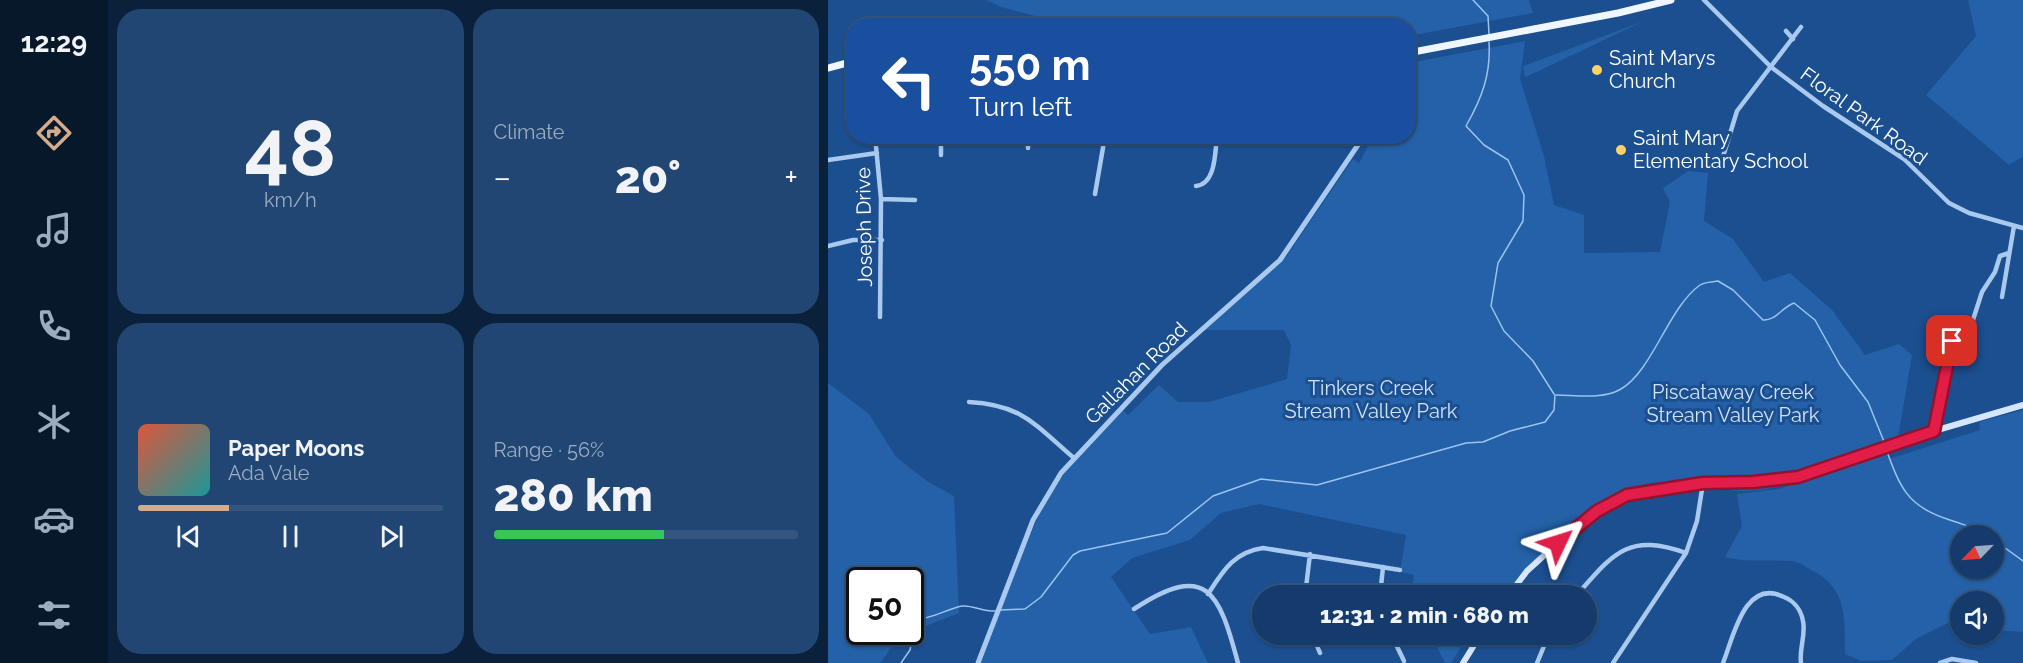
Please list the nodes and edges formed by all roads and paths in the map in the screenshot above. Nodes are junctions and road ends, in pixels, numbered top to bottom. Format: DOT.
graph roads {
  1 [pos="1671,0"];
  2 [pos="1704,0"];
  3 [pos="1801,27"];
  4 [pos="1786,31"];
  5 [pos="1793,39"];
  6 [pos="1416,51"];
  7 [pos="846,63"];
  8 [pos="1771,67"];
  9 [pos="828,68"];
  10 [pos="876,144"];
  11 [pos="941,144"];
  12 [pos="1028,144"];
  13 [pos="1104,144"];
  14 [pos="1216,144"];
  15 [pos="1359,144"];
  16 [pos="1028,148"];
  17 [pos="877,153"];
  18 [pos="941,155"];
  19 [pos="828,160"];
  20 [pos="1722,160"];
  21 [pos="1196,186"];
  22 [pos="1095,194"];
  23 [pos="881,199"];
  24 [pos="915,200"];
  25 [pos="2014,226"];
  26 [pos="2023,228"];
  27 [pos="882,240"];
  28 [pos="828,246"];
  29 [pos="2008,253"];
  30 [pos="2002,297"];
  31 [pos="880,317"];
  32 [pos="1971,326"];
  33 [pos="1952,341"];
  34 [pos="969,402"];
  35 [pos="2023,405"];
  36 [pos="1934,431"];
  37 [pos="1074,458"];
  38 [pos="1703,483"];
  39 [pos="1686,553"];
  40 [pos="1310,554"];
  41 [pos="1383,567"];
  42 [pos="1400,570"];
  43 [pos="1306,585"];
  44 [pos="1381,585"];
  45 [pos="1518,585"];
  46 [pos="1586,585"];
  47 [pos="1208,594"];
  48 [pos="1134,609"];
  49 [pos="1317,645"];
  50 [pos="1396,645"];
  51 [pos="1474,645"];
  52 [pos="1544,645"];
  53 [pos="1320,653"];
  54 [pos="1404,661"];
  55 [pos="978,663"];
  56 [pos="1238,663"];
  57 [pos="1463,663"];
  58 [pos="1537,663"];
  59 [pos="1613,663"];
  60 [pos="1723,663"];
  61 [pos="1801,663"];
  62 [pos="1940,663"];
  63 [pos="1976,663"];
  1 -- 6 [label="main road"];
  2 -- 8 [label="street, Floral Park Road"];
  3 -- 5 [label="street"];
  4 -- 5 [label="street"];
  5 -- 8 [label="street"];
  7 -- 9 [label="main road"];
  8 -- 20 [label="street"];
  8 -- 25 [label="street, Floral Park Road"];
  10 -- 17 [label="street, Joseph Drive"];
  11 -- 18 [label="street"];
  12 -- 16 [label="street"];
  13 -- 22 [label="street"];
  14 -- 21 [label="street"];
  15 -- 37 [label="street, Gallahan Road"];
  17 -- 19 [label="street"];
  17 -- 23 [label="street, Joseph Drive"];
  23 -- 24 [label="street"];
  23 -- 27 [label="street, Joseph Drive"];
  25 -- 26 [label="street, Floral Park Road"];
  25 -- 29 [label="street"];
  27 -- 28 [label="street"];
  27 -- 31 [label="street, Joseph Drive"];
  29 -- 30 [label="street"];
  29 -- 32 [label="street"];
  33 -- 36 [label="street"];
  34 -- 37 [label="street"];
  35 -- 36 [label="main road"];
  36 -- 38 [label="main road"];
  37 -- 55 [label="street, Gallahan Road"];
  38 -- 39 [label="street"];
  38 -- 45 [label="main road"];
  39 -- 46 [label="street"];
  39 -- 59 [label="street"];
  40 -- 41 [label="street"];
  40 -- 43 [label="street"];
  40 -- 47 [label="street"];
  41 -- 42 [label="street"];
  41 -- 44 [label="street"];
  47 -- 48 [label="street"];
  47 -- 56 [label="street"];
  49 -- 53 [label="street"];
  50 -- 54 [label="street"];
  51 -- 57 [label="main road"];
  52 -- 58 [label="street"];
  60 -- 61 [label="street"];
  62 -- 63 [label="street"];
}
